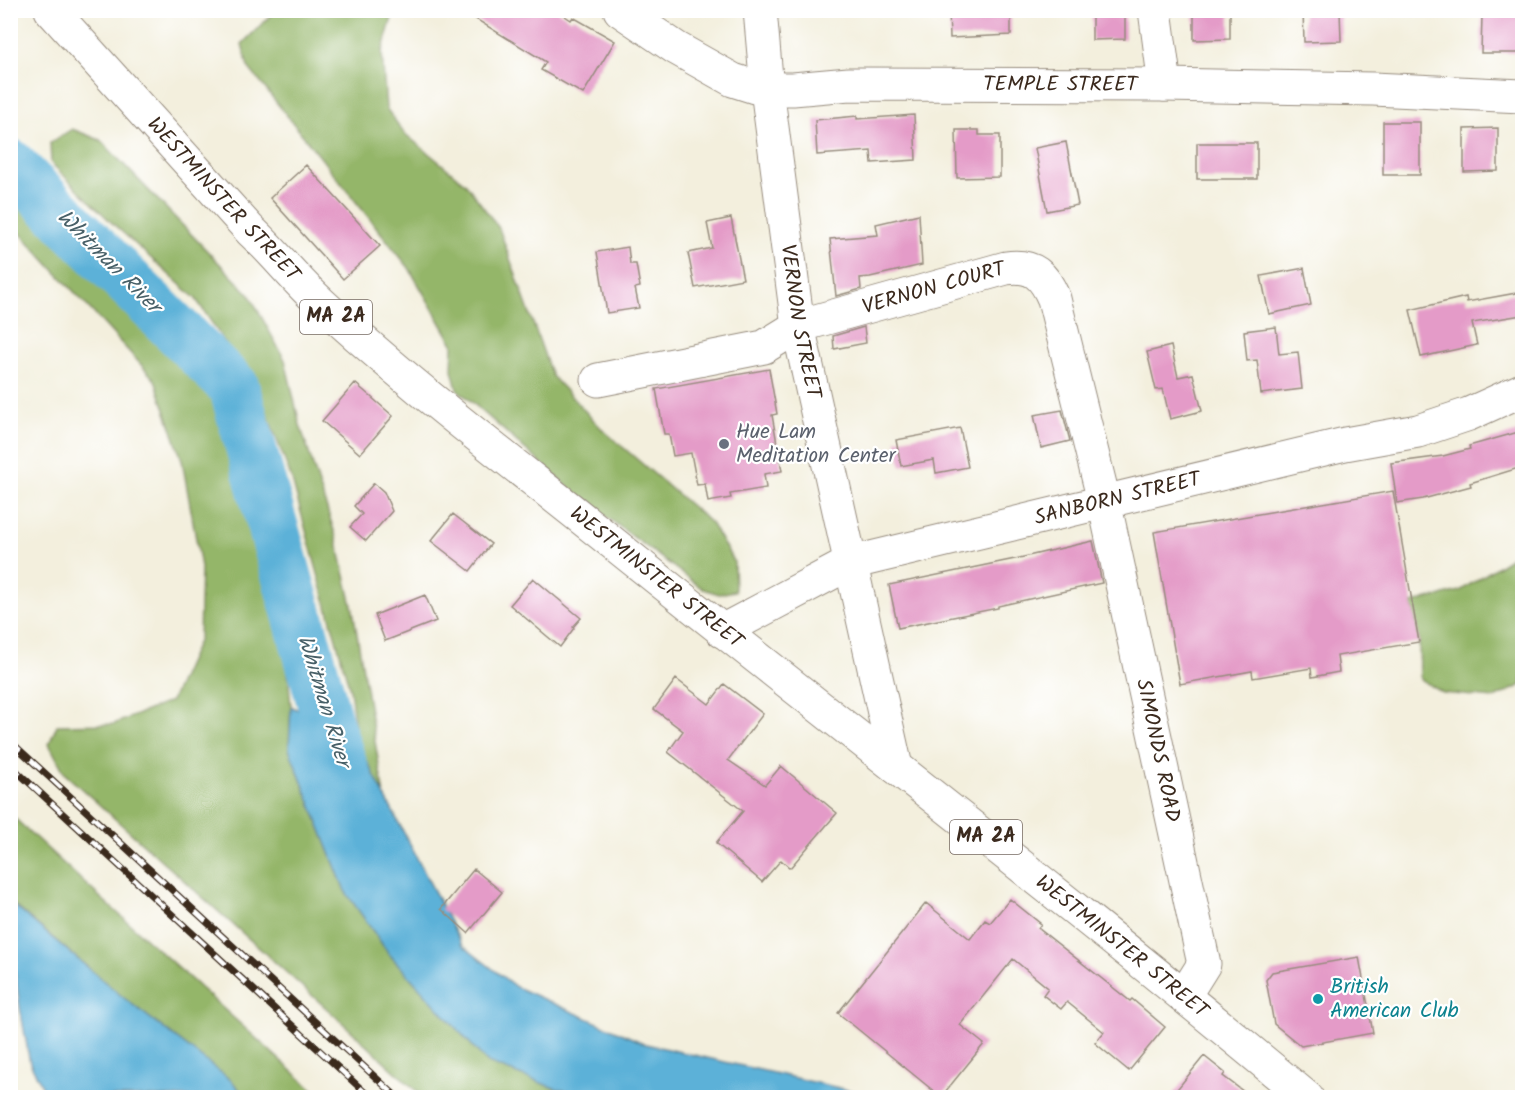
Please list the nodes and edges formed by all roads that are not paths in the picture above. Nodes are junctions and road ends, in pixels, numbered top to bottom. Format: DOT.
graph roads {
  1 [pos="51,10"];
  2 [pos="620,10"];
  3 [pos="760,10"];
  4 [pos="1155,10"];
  5 [pos="1165,85"];
  6 [pos="767,89"];
  7 [pos="1522,96"];
  8 [pos="798,326"];
  9 [pos="598,381"];
  10 [pos="1522,390"];
  11 [pos="1104,501"];
  12 [pos="850,563"];
  13 [pos="722,631"];
  14 [pos="896,767"];
  15 [pos="1184,996"];
  16 [pos="1307,1098"];
  1 -- 13 [label="main road, WESTMINSTER STREET / MA 2A"];
  2 -- 6 [label="main road, TEMPLE STREET"];
  3 -- 6 [label="main road, VERNON STREET"];
  4 -- 5 [label="main road"];
  5 -- 6 [label="main road, TEMPLE STREET"];
  5 -- 7 [label="main road, TEMPLE STREET"];
  6 -- 8 [label="main road, VERNON STREET"];
  8 -- 9 [label="main road, VERNON COURT"];
  8 -- 11 [label="main road, VERNON COURT"];
  8 -- 12 [label="main road, VERNON STREET"];
  10 -- 11 [label="main road, SANBORN STREET"];
  11 -- 12 [label="main road, SANBORN STREET"];
  11 -- 15 [label="main road, SIMONDS ROAD"];
  12 -- 13 [label="main road, SANBORN STREET"];
  12 -- 14 [label="main road, VERNON STREET"];
  13 -- 14 [label="main road, WESTMINSTER STREET / MA 2A"];
  14 -- 15 [label="main road, WESTMINSTER STREET / MA 2A"];
  15 -- 16 [label="main road, WESTMINSTER STREET / MA 2A"];
}
